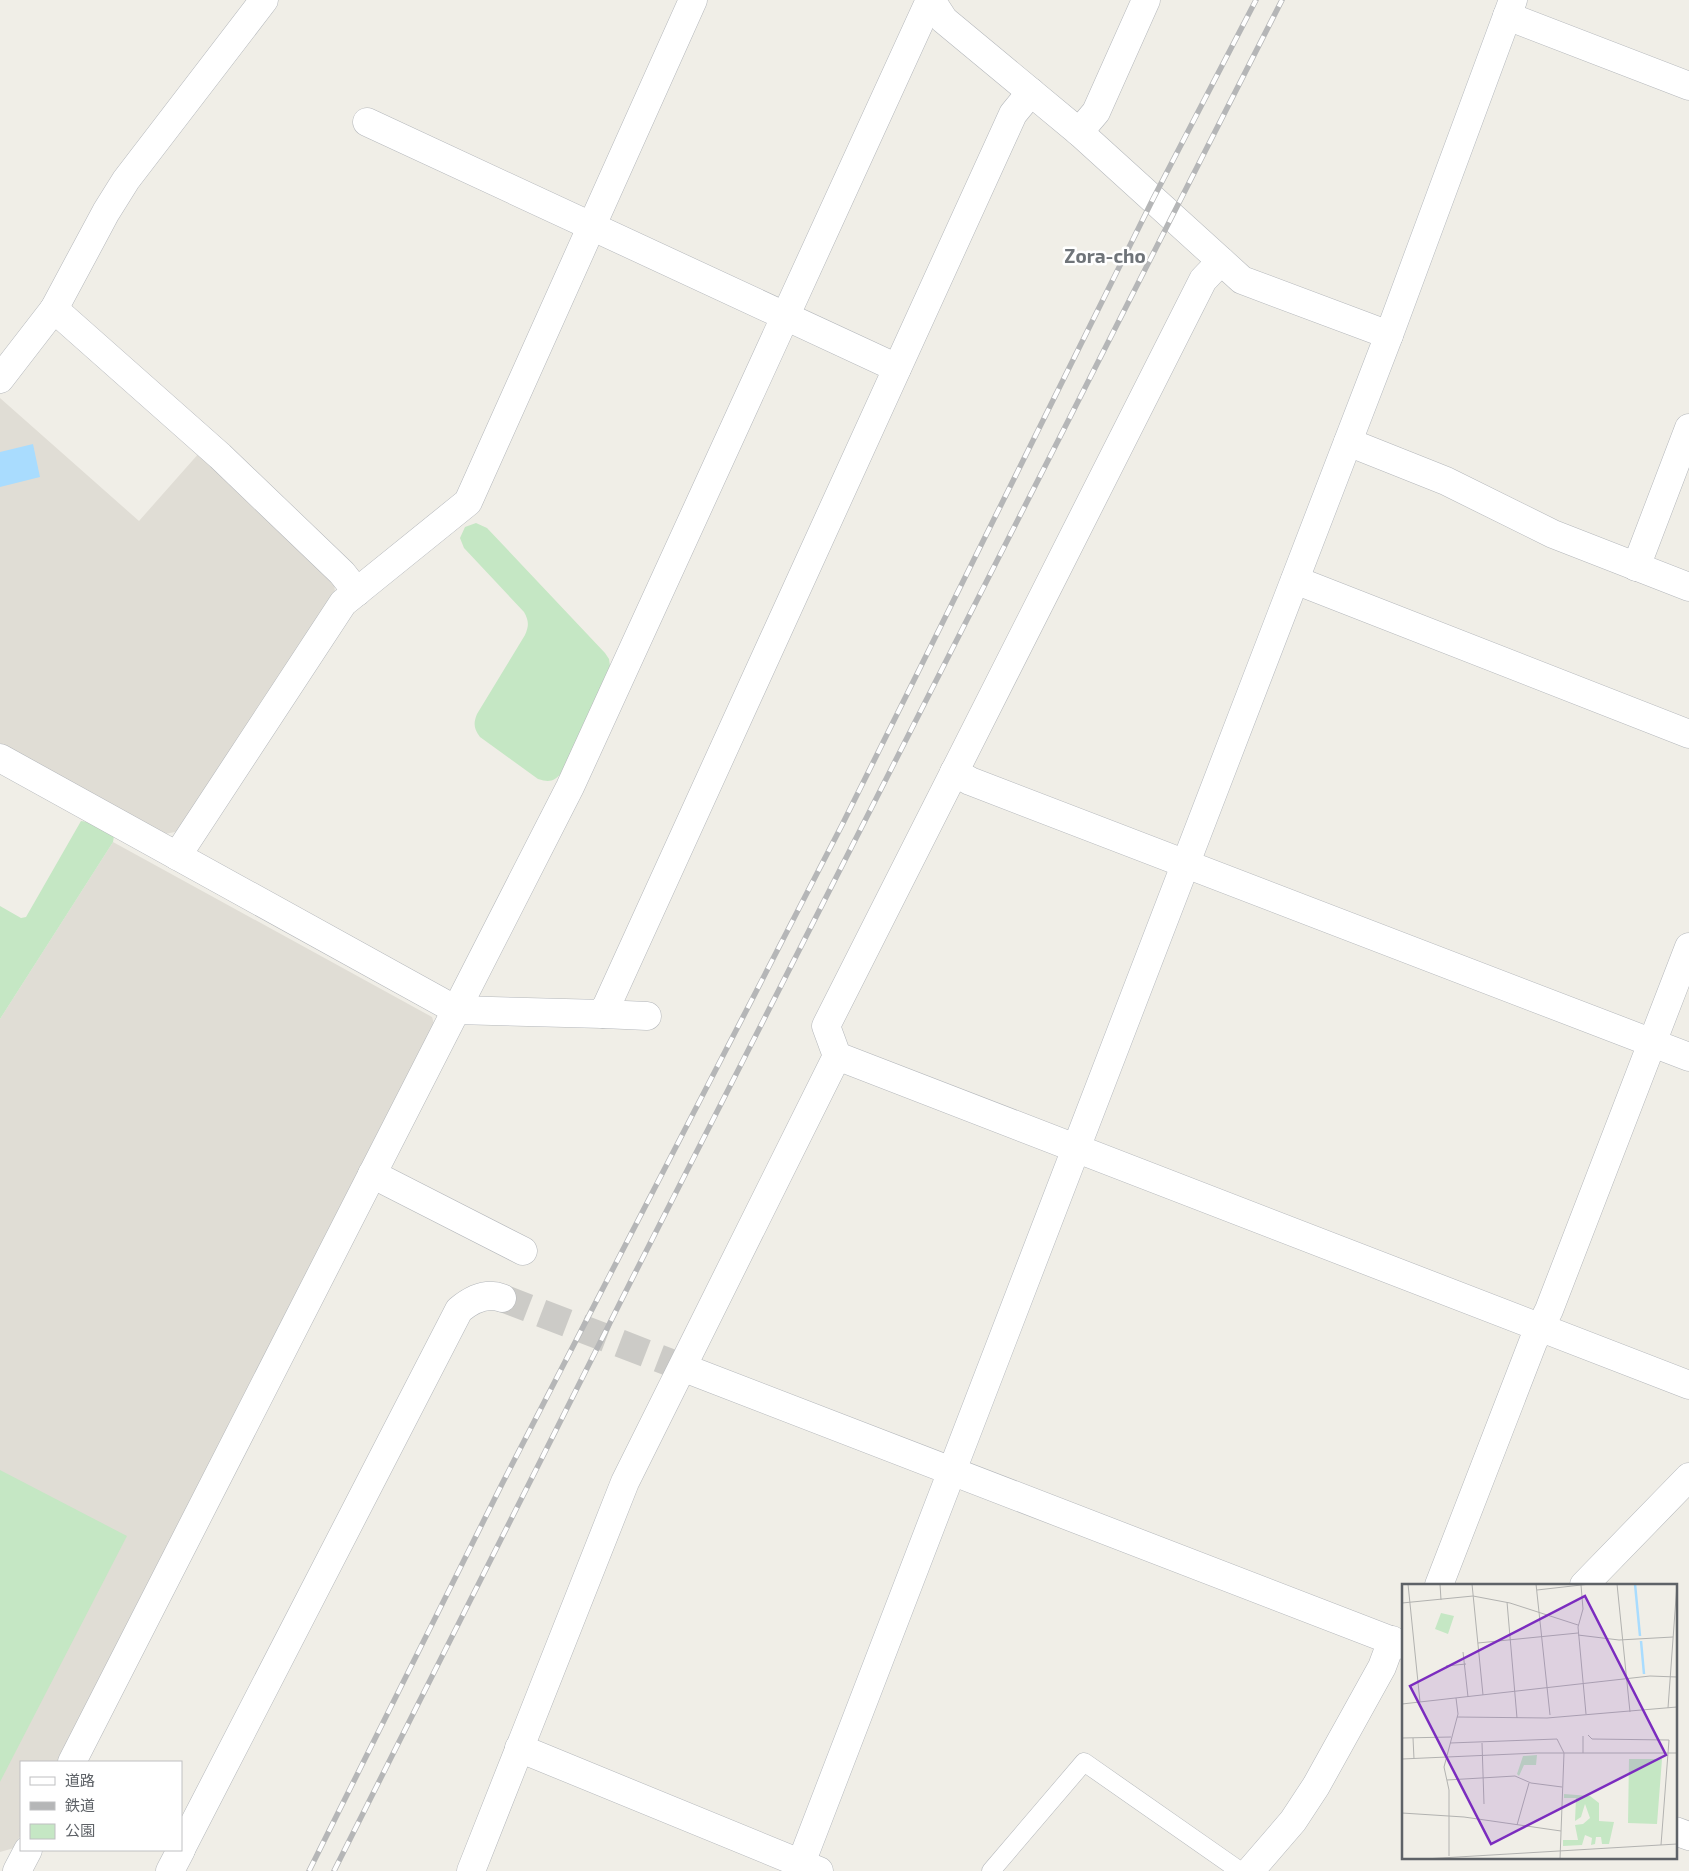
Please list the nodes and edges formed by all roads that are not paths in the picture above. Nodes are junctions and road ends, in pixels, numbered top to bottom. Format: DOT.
graph roads {
  1 [pos="264,0"];
  2 [pos="693,0"];
  3 [pos="930,0"];
  4 [pos="1146,0"];
  5 [pos="1510,8"];
  6 [pos="1689,86"];
  7 [pos="1031,92"];
  8 [pos="367,122"];
  9 [pos="1080,132"];
  10 [pos="592,226"];
  11 [pos="1221,261"];
  12 [pos="54,309"];
  13 [pos="785,316"];
  14 [pos="1390,335"];
  15 [pos="897,368"];
  16 [pos="0,379"];
  17 [pos="1689,428"];
  18 [pos="1348,442"];
  19 [pos="1636,566"];
  20 [pos="1295,580"];
  21 [pos="1689,587"];
  22 [pos="357,592"];
  23 [pos="1689,734"];
  24 [pos="0,758"];
  25 [pos="954,772"];
  26 [pos="177,856"];
  27 [pos="1185,863"];
  28 [pos="1689,947"];
  29 [pos="456,1010"];
  30 [pos="603,1014"];
  31 [pos="647,1016"];
  32 [pos="1652,1042"];
  33 [pos="837,1056"];
  34 [pos="1689,1057"];
  35 [pos="1076,1148"];
  36 [pos="372,1174"];
  37 [pos="523,1251"];
  38 [pos="502,1298"];
  39 [pos="1540,1328"];
  40 [pos="692,1371"];
  41 [pos="1689,1385"];
  42 [pos="951,1471"];
  43 [pos="1689,1477"];
  44 [pos="1439,1584"];
  45 [pos="1585,1584"];
  46 [pos="1397,1643"];
  47 [pos="519,1748"];
  48 [pos="73,1761"];
  49 [pos="1676,1831"];
  50 [pos="1689,1836"];
  51 [pos="182,1847"];
  52 [pos="27,1851"];
  53 [pos="180,1851"];
  54 [pos="805,1869"];
  55 [pos="17,1871"];
  56 [pos="170,1871"];
  57 [pos="471,1871"];
  58 [pos="992,1871"];
  59 [pos="1240,1871"];
  60 [pos="1250,1871"];
  1 -- 12 [label="street"];
  2 -- 10 [label="street"];
  3 -- 7 [label="street"];
  3 -- 13 [label="street"];
  4 -- 9 [label="street"];
  5 -- 6 [label="street"];
  5 -- 14 [label="street"];
  7 -- 9 [label="street"];
  7 -- 15 [label="street"];
  8 -- 10 [label="street"];
  9 -- 11 [label="street"];
  10 -- 13 [label="street"];
  10 -- 22 [label="street"];
  11 -- 14 [label="street"];
  11 -- 25 [label="street"];
  12 -- 16 [label="street"];
  12 -- 22 [label="street"];
  13 -- 15 [label="street"];
  13 -- 29 [label="street"];
  14 -- 18 [label="street"];
  15 -- 30 [label="street"];
  17 -- 19 [label="street"];
  18 -- 19 [label="street"];
  18 -- 20 [label="street"];
  19 -- 21 [label="street"];
  20 -- 23 [label="street"];
  20 -- 27 [label="street"];
  22 -- 26 [label="street"];
  24 -- 26 [label="street"];
  25 -- 27 [label="street"];
  25 -- 33 [label="street"];
  26 -- 29 [label="street"];
  27 -- 32 [label="street"];
  27 -- 35 [label="street"];
  28 -- 32 [label="street"];
  29 -- 30 [label="street"];
  29 -- 36 [label="street"];
  30 -- 31 [label="street"];
  32 -- 34 [label="street"];
  32 -- 39 [label="street"];
  33 -- 35 [label="street"];
  33 -- 47 [label="street"];
  35 -- 39 [label="street"];
  35 -- 42 [label="street"];
  36 -- 37 [label="street"];
  36 -- 48 [label="street"];
  38 -- 51 [label="street"];
  39 -- 41 [label="street"];
  39 -- 44 [label="street"];
  40 -- 42 [label="street"];
  42 -- 46 [label="street"];
  42 -- 54 [label="street"];
  43 -- 45 [label="street"];
  46 -- 60 [label="street"];
  47 -- 54 [label="street"];
  47 -- 57 [label="street"];
  49 -- 50 [label="street"];
  52 -- 55 [label="street"];
  53 -- 56 [label="street"];
  58 -- 59 [label="lane"];
}
